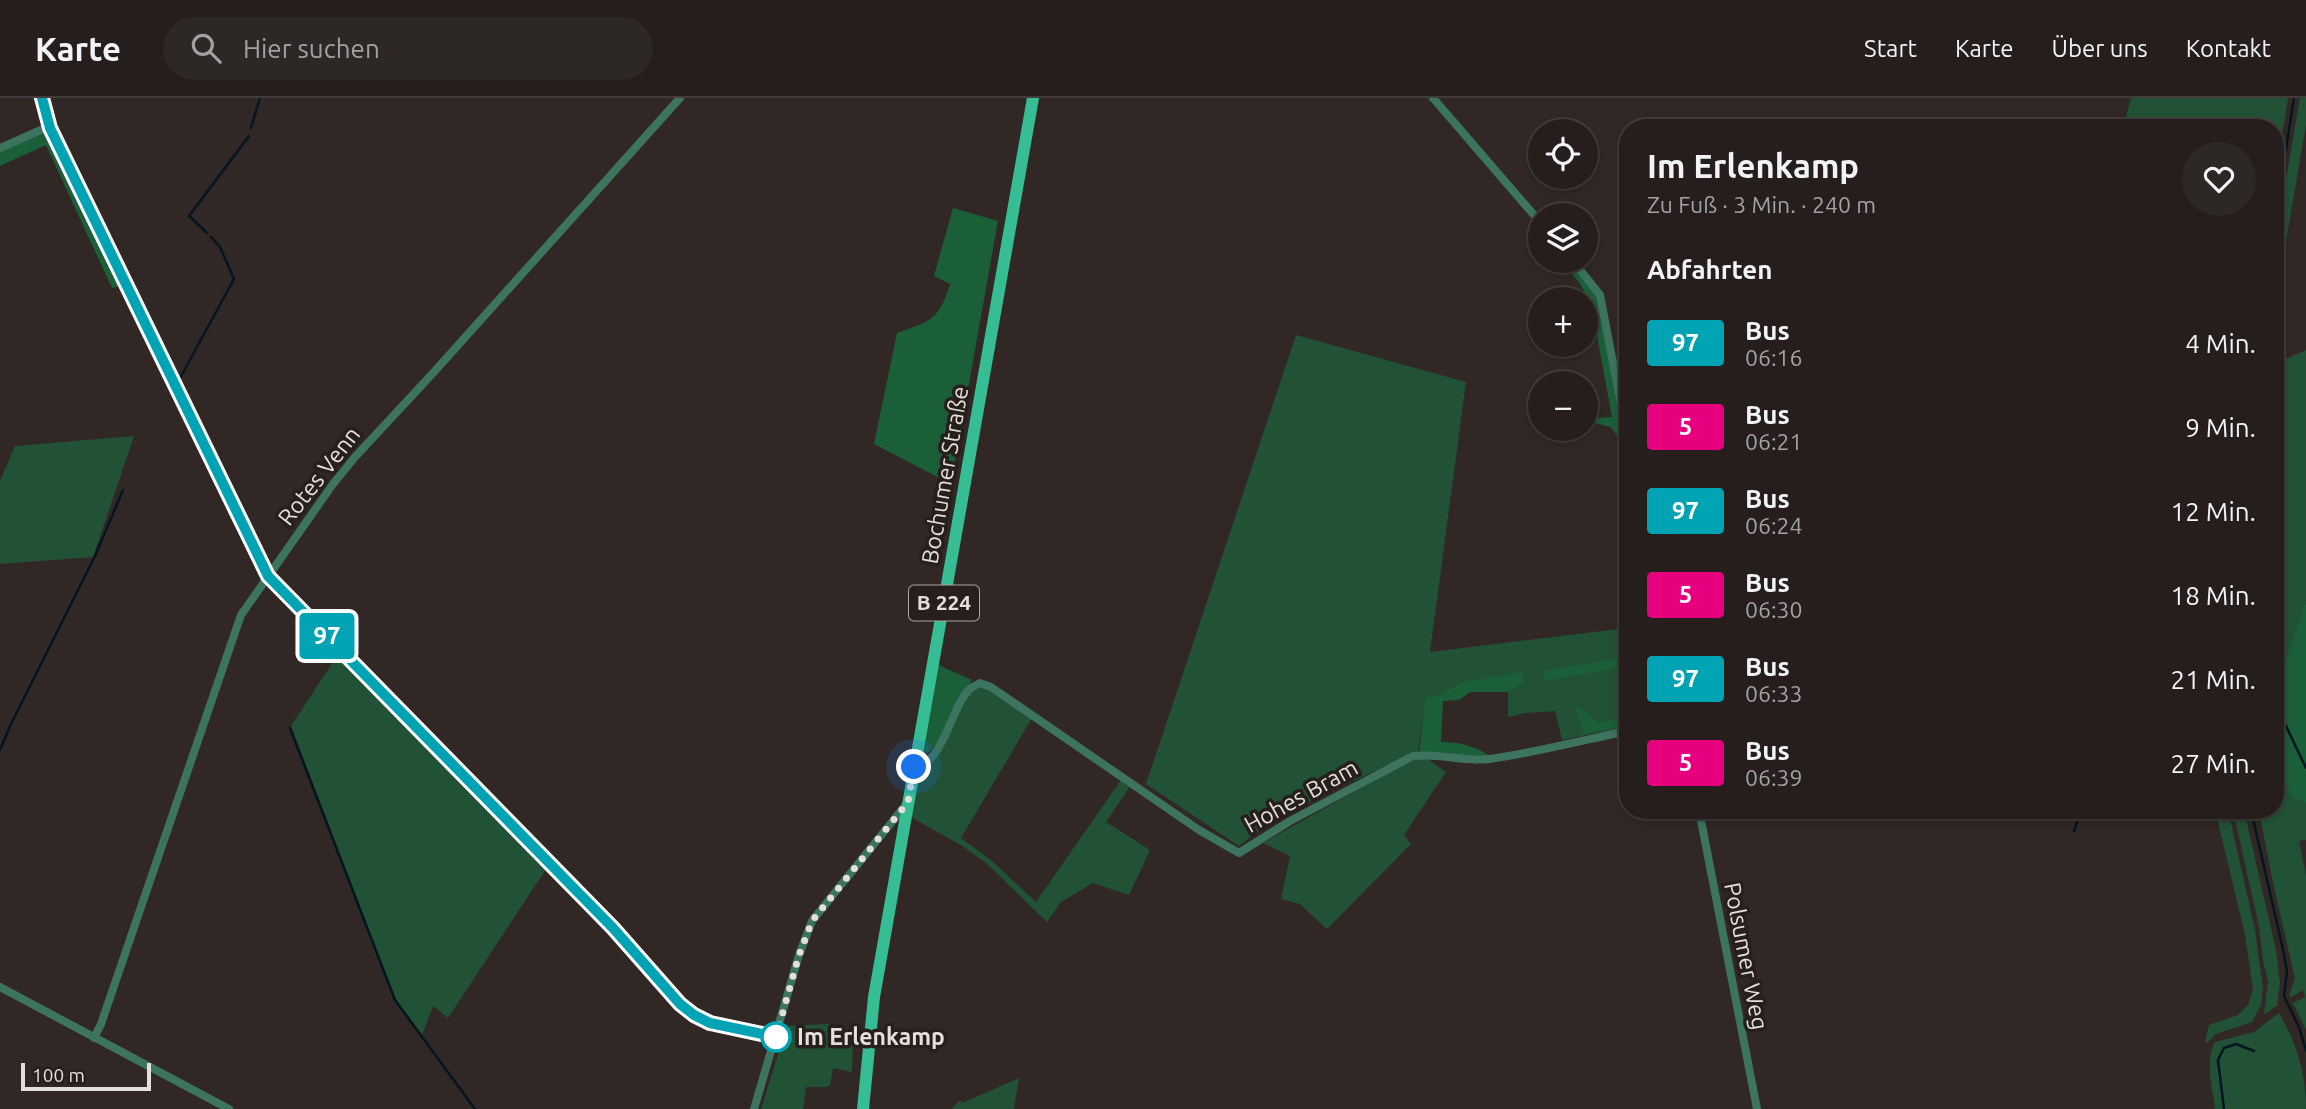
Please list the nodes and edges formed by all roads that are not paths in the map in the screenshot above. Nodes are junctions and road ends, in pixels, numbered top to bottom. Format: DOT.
graph roads {
  1 [pos="42,98"];
  2 [pos="680,98"];
  3 [pos="1033,98"];
  4 [pos="1433,98"];
  5 [pos="50,128"];
  6 [pos="0,148"];
  7 [pos="1528,208"];
  8 [pos="1583,273"];
  9 [pos="1619,395"];
  10 [pos="268,576"];
  11 [pos="1619,733"];
  12 [pos="914,767"];
  13 [pos="908,802"];
  14 [pos="1701,819"];
  15 [pos="0,987"];
  16 [pos="776,1037"];
  17 [pos="94,1038"];
  18 [pos="229,1109"];
  19 [pos="754,1109"];
  20 [pos="863,1109"];
  21 [pos="1757,1109"];
  1 -- 5 [label="street"];
  2 -- 10 [label="street, Rotes Venn"];
  3 -- 12 [label="main road, Bochumer Straße / B 224"];
  4 -- 7 [label="street"];
  5 -- 6 [label="street"];
  5 -- 10 [label="street"];
  8 -- 9 [label="street"];
  10 -- 16 [label="street"];
  10 -- 17 [label="street, Rotes Venn"];
  11 -- 12 [label="street, Hohes Bram"];
  12 -- 13 [label="main road, Bochumer Straße / B 224"];
  13 -- 16 [label="street"];
  13 -- 20 [label="main road, Bochumer Straße / B 224"];
  14 -- 21 [label="street, Polsumer Weg"];
  15 -- 17 [label="street"];
  16 -- 19 [label="street"];
  17 -- 18 [label="street"];
}
